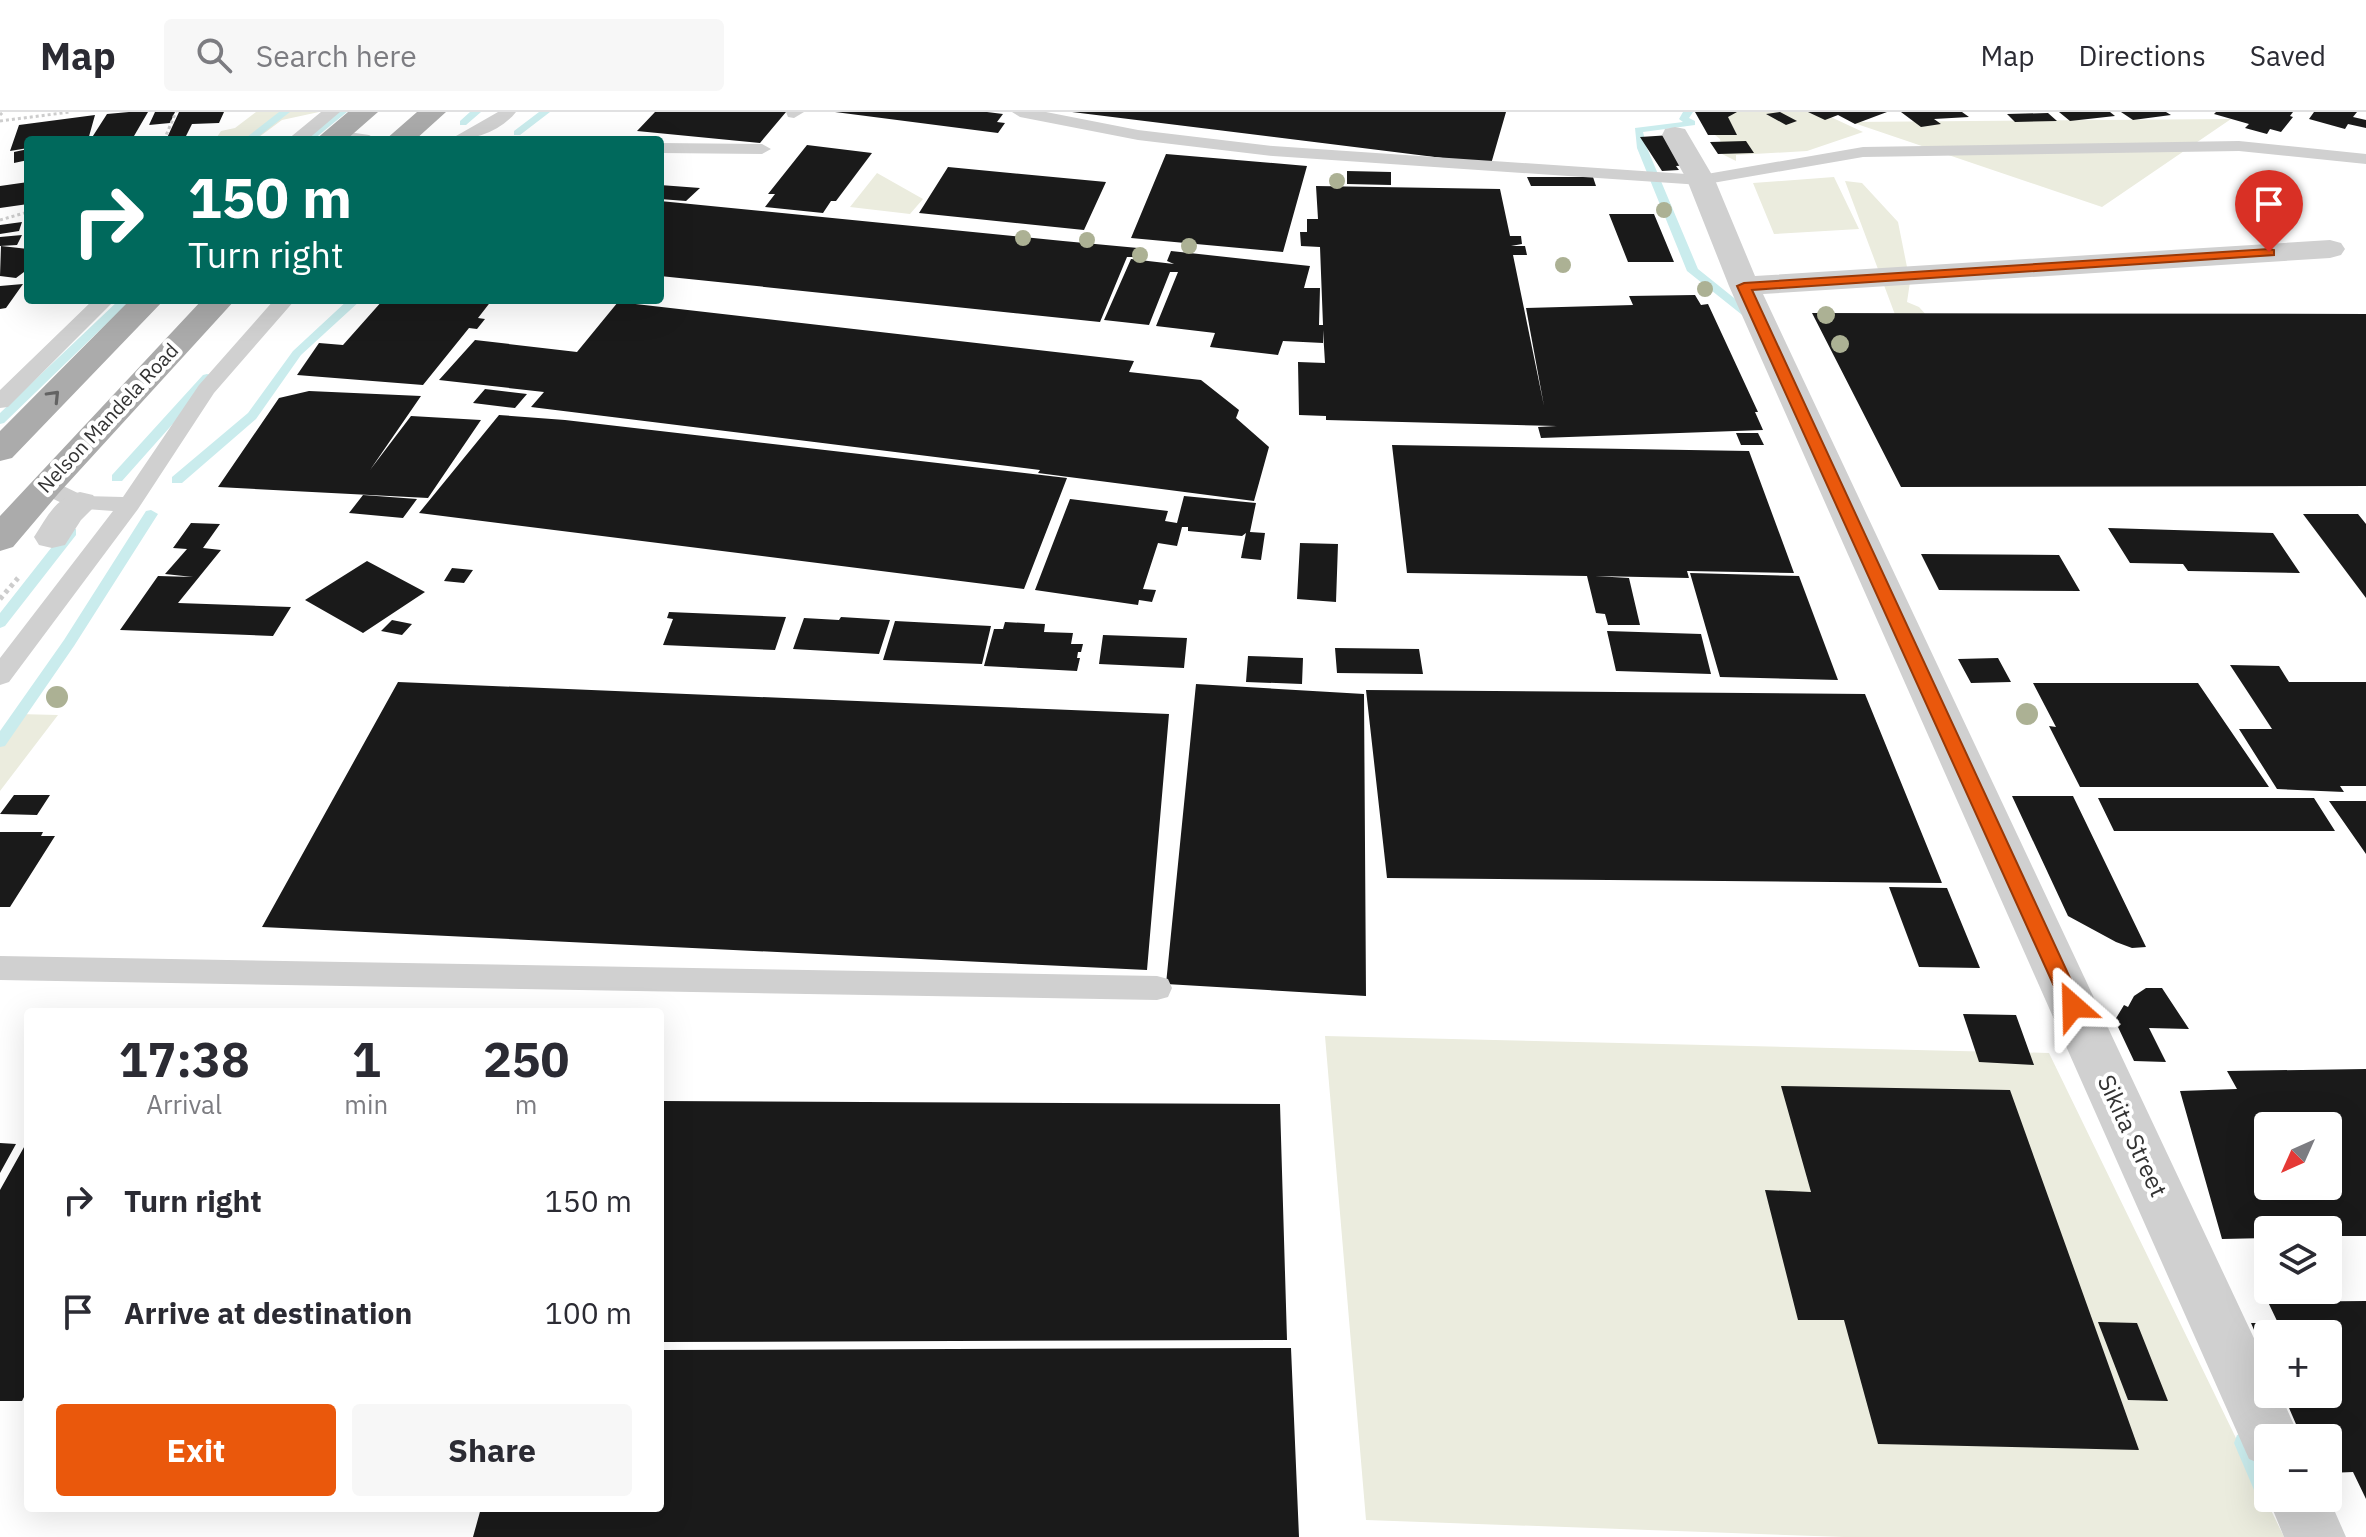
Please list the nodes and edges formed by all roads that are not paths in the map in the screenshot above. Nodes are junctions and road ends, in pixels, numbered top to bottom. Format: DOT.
graph roads {
  1 [pos="365,112"];
  2 [pos="433,112"];
  3 [pos="508,112"];
  4 [pos="1020,112"];
  5 [pos="332,129"];
  6 [pos="1675,135"];
  7 [pos="309,136"];
  8 [pos="356,136"];
  9 [pos="404,136"];
  10 [pos="466,136"];
  11 [pos="664,148"];
  12 [pos="762,149"];
  13 [pos="2366,159"];
  14 [pos="1701,180"];
  15 [pos="2330,249"];
  16 [pos="1744,286"];
  17 [pos="101,304"];
  18 [pos="144,304"];
  19 [pos="215,304"];
  20 [pos="281,304"];
  21 [pos="0,402"];
  22 [pos="0,451"];
  23 [pos="45,486"];
  24 [pos="80,503"];
  25 [pos="130,504"];
  26 [pos="52,537"];
  27 [pos="0,539"];
  28 [pos="0,676"];
  29 [pos="0,968"];
  30 [pos="1157,988"];
  31 [pos="2264,1424"];
  32 [pos="2304,1512"];
  33 [pos="2315,1537"];
  1 -- 5 [label="main road"];
  2 -- 9 [label="main road"];
  3 -- 10 [label="lane"];
  4 -- 14 [label="lane"];
  5 -- 7 [label="lane"];
  5 -- 8 [label="lane"];
  6 -- 14 [label="street, Sikita Street"];
  11 -- 12 [label="lane"];
  13 -- 14 [label="lane"];
  14 -- 16 [label="street, Sikita Street"];
  15 -- 16 [label="street"];
  16 -- 31 [label="street, Sikita Street"];
  17 -- 21 [label="lane"];
  22 -- 18 [label="main road, one-way"];
  19 -- 23 [label="main road, Nelson Mandela Road"];
  20 -- 25 [label="lane"];
  23 -- 24 [label="lane"];
  23 -- 27 [label="main road, Nelson Mandela Road"];
  24 -- 25 [label="lane"];
  24 -- 26 [label="street"];
  25 -- 28 [label="lane"];
  29 -- 30 [label="lane"];
  32 -- 33 [label="street"];
}
